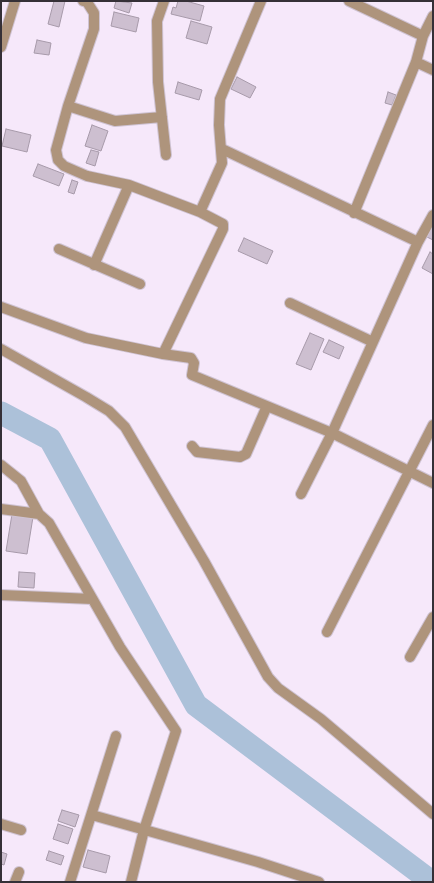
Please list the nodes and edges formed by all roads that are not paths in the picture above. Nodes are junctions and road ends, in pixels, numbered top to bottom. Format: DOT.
graph roads {
  1 [pos="15,1"];
  2 [pos="83,1"];
  3 [pos="164,1"];
  4 [pos="262,1"];
  5 [pos="350,1"];
  6 [pos="433,16"];
  7 [pos="423,36"];
  8 [pos="1,47"];
  9 [pos="416,62"];
  10 [pos="433,70"];
  11 [pos="68,106"];
  12 [pos="162,117"];
  13 [pos="222,149"];
  14 [pos="166,156"];
  15 [pos="129,185"];
  16 [pos="200,212"];
  17 [pos="354,213"];
  18 [pos="433,215"];
  19 [pos="418,242"];
  20 [pos="59,249"];
  21 [pos="94,265"];
  22 [pos="140,284"];
  23 [pos="290,303"];
  24 [pos="1,307"];
  25 [pos="372,342"];
  26 [pos="1,350"];
  27 [pos="163,354"];
  28 [pos="267,406"];
  29 [pos="433,425"];
  30 [pos="332,433"];
  31 [pos="192,446"];
  32 [pos="1,465"];
  33 [pos="409,470"];
  34 [pos="433,483"];
  35 [pos="301,494"];
  36 [pos="1,508"];
  37 [pos="39,514"];
  38 [pos="1,595"];
  39 [pos="92,599"];
  40 [pos="433,617"];
  41 [pos="327,632"];
  42 [pos="410,657"];
  43 [pos="116,736"];
  44 [pos="433,814"];
  45 [pos="92,815"];
  46 [pos="1,824"];
  47 [pos="21,830"];
  48 [pos="144,830"];
  49 [pos="19,872"];
  50 [pos="14,882"];
  51 [pos="70,882"];
  52 [pos="130,882"];
  53 [pos="319,882"];
  1 -- 8 [label="street"];
  2 -- 11 [label="street"];
  3 -- 12 [label="street"];
  4 -- 13 [label="street"];
  5 -- 7 [label="street"];
  6 -- 7 [label="street"];
  7 -- 9 [label="street"];
  9 -- 10 [label="street"];
  9 -- 17 [label="street"];
  11 -- 12 [label="street"];
  11 -- 15 [label="street"];
  12 -- 14 [label="street"];
  13 -- 16 [label="street"];
  13 -- 17 [label="street"];
  15 -- 16 [label="street"];
  15 -- 21 [label="street"];
  16 -- 27 [label="street"];
  17 -- 19 [label="street"];
  18 -- 19 [label="street"];
  19 -- 25 [label="street"];
  20 -- 21 [label="street"];
  21 -- 22 [label="street"];
  23 -- 25 [label="street"];
  24 -- 27 [label="street"];
  25 -- 30 [label="street"];
  26 -- 44 [label="street"];
  27 -- 28 [label="street"];
  28 -- 30 [label="street"];
  28 -- 31 [label="street"];
  29 -- 33 [label="street"];
  30 -- 33 [label="street"];
  30 -- 35 [label="street"];
  32 -- 37 [label="street"];
  33 -- 34 [label="street"];
  33 -- 41 [label="street"];
  36 -- 37 [label="street"];
  37 -- 39 [label="street"];
  38 -- 39 [label="street"];
  39 -- 48 [label="street"];
  40 -- 42 [label="street"];
  43 -- 45 [label="street"];
  45 -- 48 [label="street"];
  45 -- 51 [label="street"];
  46 -- 47 [label="street"];
  48 -- 52 [label="street"];
  48 -- 53 [label="street"];
  49 -- 50 [label="street"];
}
